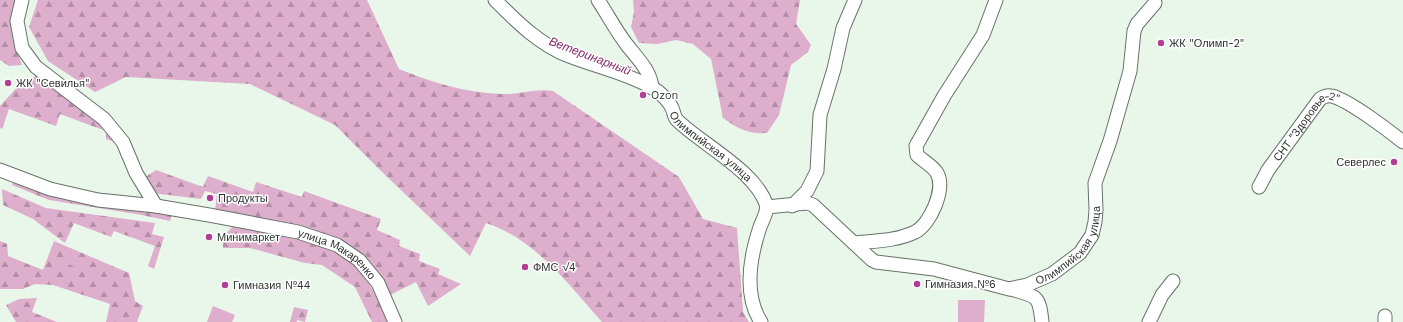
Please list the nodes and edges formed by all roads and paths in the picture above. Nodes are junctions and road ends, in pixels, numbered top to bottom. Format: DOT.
graph roads {
  1 [pos="22,0"];
  2 [pos="495,0"];
  3 [pos="598,0"];
  4 [pos="855,0"];
  5 [pos="996,0"];
  6 [pos="1155,3"];
  7 [pos="652,88"];
  8 [pos="1403,142"];
  9 [pos="0,170"];
  10 [pos="1259,187"];
  11 [pos="156,206"];
  12 [pos="792,206"];
  13 [pos="767,207"];
  14 [pos="854,243"];
  15 [pos="1173,281"];
  16 [pos="1009,289"];
  17 [pos="395,322"];
  18 [pos="761,322"];
  19 [pos="1042,322"];
  20 [pos="1149,322"];
  1 -- 11 [label="street"];
  2 -- 7 [label="street, Олимпийская улица"];
  3 -- 7 [label="street"];
  4 -- 12 [label="street"];
  5 -- 14 [label="street"];
  6 -- 16 [label="street, Олимпийская улица"];
  7 -- 13 [label="street, Олимпийская улица"];
  8 -- 10 [label="street, СНТ \"Здоровье-2\""];
  9 -- 11 [label="street, улица Макаренко"];
  11 -- 17 [label="street, улица Макаренко"];
  12 -- 13 [label="street, Олимпийская улица"];
  12 -- 14 [label="street, Олимпийская улица"];
  13 -- 18 [label="street"];
  14 -- 16 [label="street, Олимпийская улица"];
  15 -- 20 [label="street"];
  16 -- 19 [label="street"];
}
